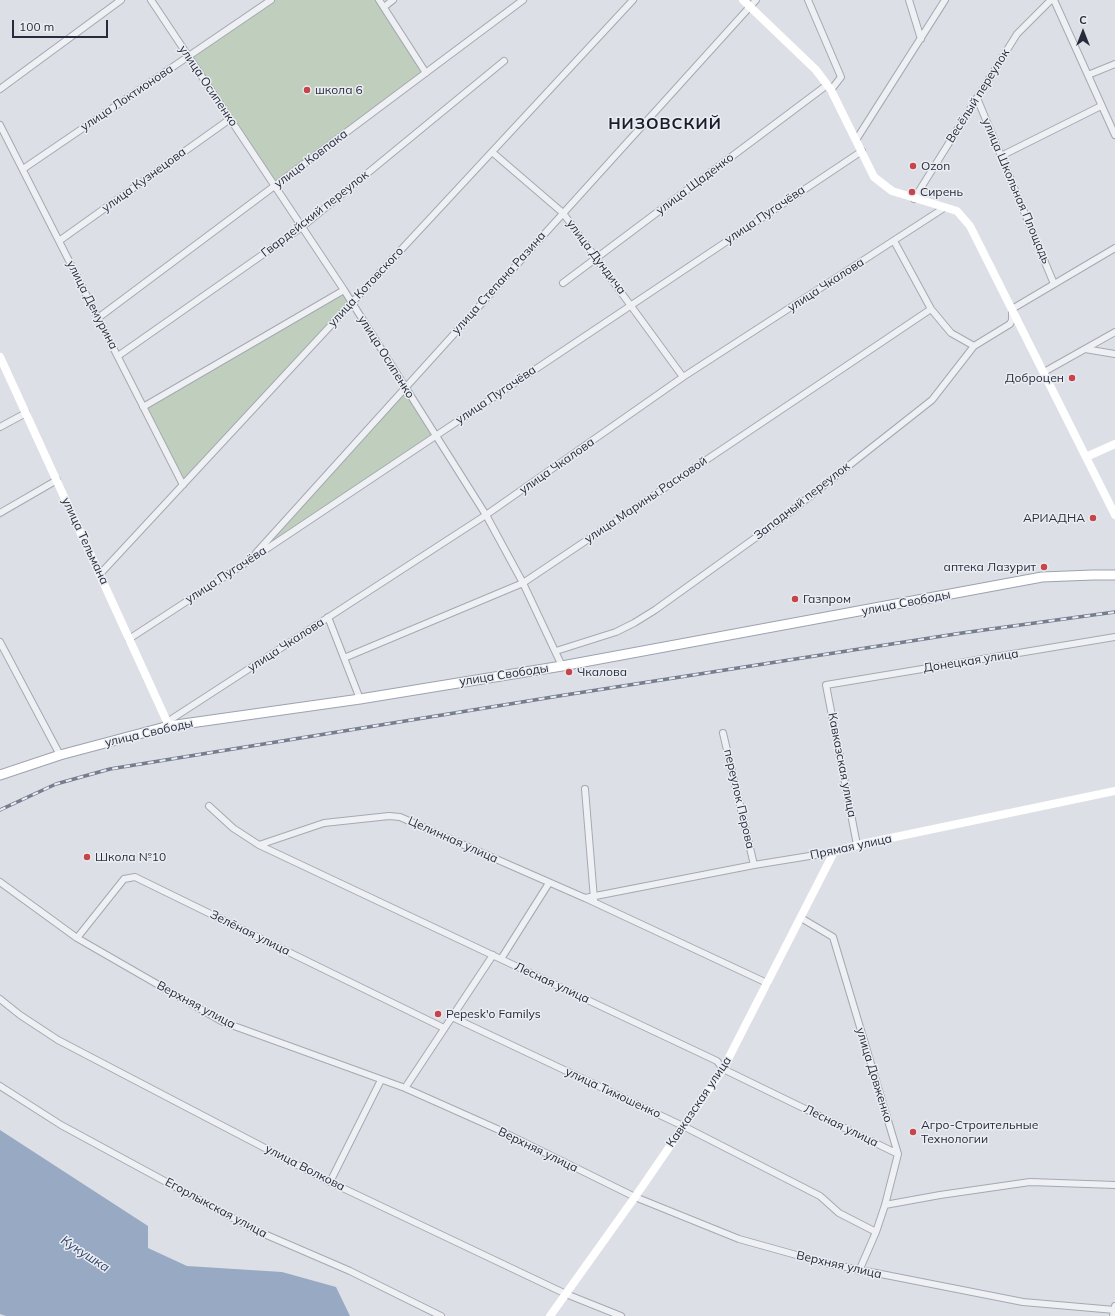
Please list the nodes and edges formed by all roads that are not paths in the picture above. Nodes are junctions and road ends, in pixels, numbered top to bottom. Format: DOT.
graph roads {
  1 [pos="121,0"];
  2 [pos="151,0"];
  3 [pos="271,0"];
  4 [pos="379,0"];
  5 [pos="393,0"];
  6 [pos="523,0"];
  7 [pos="633,0"];
  8 [pos="743,0"];
  9 [pos="756,0"];
  10 [pos="808,0"];
  11 [pos="909,0"];
  12 [pos="945,0"];
  13 [pos="1052,0"];
  14 [pos="750,6"];
  15 [pos="384,7"];
  16 [pos="921,39"];
  17 [pos="188,56"];
  18 [pos="504,61"];
  19 [pos="1115,64"];
  20 [pos="426,73"];
  21 [pos="1088,75"];
  22 [pos="829,87"];
  23 [pos="0,89"];
  24 [pos="977,98"];
  25 [pos="1101,106"];
  26 [pos="230,119"];
  27 [pos="0,124"];
  28 [pos="1115,135"];
  29 [pos="856,140"];
  30 [pos="862,151"];
  31 [pos="492,152"];
  32 [pos="1001,156"];
  33 [pos="22,169"];
  34 [pos="274,186"];
  35 [pos="914,198"];
  36 [pos="944,208"];
  37 [pos="563,213"];
  38 [pos="302,227"];
  39 [pos="59,241"];
  40 [pos="894,241"];
  41 [pos="1115,248"];
  42 [pos="596,258"];
  43 [pos="563,283"];
  44 [pos="1054,284"];
  45 [pos="344,290"];
  46 [pos="352,303"];
  47 [pos="631,305"];
  48 [pos="931,309"];
  49 [pos="1012,309"];
  50 [pos="98,318"];
  51 [pos="1115,332"];
  52 [pos="974,346"];
  53 [pos="1085,349"];
  54 [pos="1115,354"];
  55 [pos="118,356"];
  56 [pos="0,357"];
  57 [pos="1044,372"];
  58 [pos="683,377"];
  59 [pos="404,388"];
  60 [pos="143,407"];
  61 [pos="26,413"];
  62 [pos="0,427"];
  63 [pos="435,436"];
  64 [pos="1115,444"];
  65 [pos="1086,457"];
  66 [pos="57,480"];
  67 [pos="183,485"];
  68 [pos="0,512"];
  69 [pos="486,515"];
  70 [pos="1115,515"];
  71 [pos="250,560"];
  72 [pos="100,574"];
  73 [pos="1115,575"];
  74 [pos="523,583"];
  75 [pos="328,618"];
  76 [pos="1115,637"];
  77 [pos="129,639"];
  78 [pos="0,642"];
  79 [pos="556,652"];
  80 [pos="344,658"];
  81 [pos="562,666"];
  82 [pos="826,685"];
  83 [pos="360,699"];
  84 [pos="168,724"];
  85 [pos="723,733"];
  86 [pos="60,755"];
  87 [pos="0,777"];
  88 [pos="585,789"];
  89 [pos="1115,791"];
  90 [pos="209,806"];
  91 [pos="259,845"];
  92 [pos="857,845"];
  93 [pos="834,852"];
  94 [pos="754,865"];
  95 [pos="0,882"];
  96 [pos="549,883"];
  97 [pos="585,898"];
  98 [pos="594,900"];
  99 [pos="801,918"];
  100 [pos="77,938"];
  101 [pos="493,955"];
  102 [pos="501,959"];
  103 [pos="767,983"];
  104 [pos="0,999"];
  105 [pos="452,1017"];
  106 [pos="444,1028"];
  107 [pos="723,1069"];
  108 [pos="381,1080"];
  109 [pos="0,1086"];
  110 [pos="405,1088"];
  111 [pos="682,1126"];
  112 [pos="898,1154"];
  113 [pos="330,1182"];
  114 [pos="1115,1185"];
  115 [pos="635,1197"];
  116 [pos="885,1205"];
  117 [pos="876,1232"];
  118 [pos="859,1271"];
  119 [pos="566,1294"];
  120 [pos="1114,1311"];
  121 [pos="441,1316"];
  122 [pos="550,1316"];
  123 [pos="621,1316"];
  1 -- 23 [label="street"];
  2 -- 17 [label="street, улица Осипенко"];
  3 -- 17 [label="street, улица Локтионова"];
  4 -- 15 [label="street"];
  5 -- 15 [label="street"];
  6 -- 20 [label="street, улица Ковпака"];
  7 -- 31 [label="street, улица Котовского"];
  8 -- 14 [label="main road"];
  9 -- 14 [label="street, улица Степана Разина"];
  10 -- 22 [label="street"];
  11 -- 16 [label="street"];
  12 -- 16 [label="street"];
  13 -- 21 [label="street"];
  13 -- 24 [label="street, Весёлый переулок"];
  14 -- 22 [label="main road"];
  14 -- 37 [label="street, улица Степана Разина"];
  15 -- 20 [label="street"];
  16 -- 29 [label="street"];
  17 -- 26 [label="street, улица Осипенко"];
  17 -- 33 [label="street, улица Локтионова"];
  18 -- 38 [label="street, Гвардейский переулок"];
  19 -- 21 [label="street"];
  20 -- 34 [label="street, улица Ковпака"];
  21 -- 25 [label="street"];
  22 -- 29 [label="main road"];
  22 -- 42 [label="street, улица Щаденко"];
  24 -- 32 [label="street, улица Школьная Площадь"];
  24 -- 35 [label="street, Весёлый переулок"];
  25 -- 28 [label="street"];
  25 -- 32 [label="street"];
  26 -- 34 [label="street, улица Осипенко"];
  26 -- 39 [label="street, улица Кузнецова"];
  27 -- 33 [label="street, улица Демурина"];
  29 -- 30 [label="main road"];
  30 -- 35 [label="main road"];
  30 -- 47 [label="street, улица Пугачёва"];
  31 -- 37 [label="street, улица Дундича"];
  31 -- 46 [label="street, улица Котовского"];
  32 -- 44 [label="street, улица Школьная Площадь"];
  33 -- 39 [label="street, улица Демурина"];
  34 -- 38 [label="street, улица Осипенко"];
  34 -- 50 [label="street, улица Ковпака"];
  35 -- 36 [label="main road"];
  36 -- 40 [label="street, улица Чкалова"];
  36 -- 49 [label="main road"];
  37 -- 42 [label="street, улица Дундича"];
  37 -- 59 [label="street, улица Степана Разина"];
  38 -- 45 [label="street, улица Осипенко"];
  38 -- 55 [label="street, Гвардейский переулок"];
  39 -- 50 [label="street, улица Демурина"];
  40 -- 48 [label="street"];
  40 -- 58 [label="street, улица Чкалова"];
  41 -- 44 [label="street"];
  42 -- 43 [label="street, улица Щаденко"];
  42 -- 47 [label="street, улица Дундича"];
  44 -- 49 [label="street"];
  45 -- 46 [label="street, улица Осипенко"];
  45 -- 60 [label="street, улица Котовского"];
  46 -- 59 [label="street, улица Осипенко"];
  46 -- 67 [label="street, улица Котовского"];
  47 -- 58 [label="street, улица Дундича"];
  47 -- 63 [label="street, улица Пугачёва"];
  48 -- 52 [label="street"];
  48 -- 74 [label="street, улица Марины Расковой"];
  49 -- 52 [label="street, Западный переулок"];
  49 -- 57 [label="main road"];
  50 -- 55 [label="street, улица Демурина"];
  51 -- 53 [label="street"];
  52 -- 79 [label="street, Западный переулок"];
  53 -- 54 [label="street"];
  53 -- 57 [label="street"];
  55 -- 60 [label="street, улица Демурина"];
  56 -- 61 [label="main road, улица Тельмана"];
  57 -- 65 [label="main road"];
  58 -- 69 [label="street, улица Чкалова"];
  59 -- 63 [label="street, улица Осипенко"];
  59 -- 71 [label="street, улица Степана Разина"];
  60 -- 67 [label="street, улица Демурина"];
  61 -- 62 [label="street"];
  61 -- 66 [label="main road, улица Тельмана"];
  63 -- 69 [label="street, улица Осипенко"];
  63 -- 71 [label="street, улица Пугачёва"];
  64 -- 65 [label="main road"];
  65 -- 70 [label="main road"];
  66 -- 68 [label="street"];
  66 -- 72 [label="main road, улица Тельмана"];
  67 -- 72 [label="street, улица Котовского"];
  69 -- 74 [label="street, улица Осипенко"];
  69 -- 75 [label="street, улица Чкалова"];
  71 -- 77 [label="street, улица Пугачёва"];
  72 -- 77 [label="main road, улица Тельмана"];
  73 -- 81 [label="main road, улица Свободы"];
  74 -- 79 [label="street, улица Осипенко"];
  74 -- 80 [label="street, улица Марины Расковой"];
  75 -- 80 [label="street"];
  75 -- 84 [label="street, улица Чкалова"];
  76 -- 82 [label="street, Донецкая улица"];
  77 -- 84 [label="main road, улица Тельмана"];
  78 -- 86 [label="street"];
  79 -- 81 [label="street, улица Осипенко"];
  80 -- 83 [label="street"];
  81 -- 83 [label="main road, улица Свободы"];
  82 -- 92 [label="street, Кавказская улица"];
  83 -- 84 [label="main road, улица Свободы"];
  84 -- 86 [label="main road, улица Свободы"];
  85 -- 94 [label="street, переулок Перова"];
  86 -- 87 [label="main road, улица Свободы"];
  88 -- 98 [label="street"];
  89 -- 92 [label="main road, Прямая улица"];
  90 -- 91 [label="street, Лесная улица"];
  91 -- 96 [label="street, Целинная улица"];
  91 -- 101 [label="street, Лесная улица"];
  92 -- 93 [label="main road, Прямая улица"];
  93 -- 94 [label="street, Прямая улица"];
  93 -- 99 [label="main road, Кавказская улица"];
  94 -- 98 [label="street, Прямая улица"];
  95 -- 100 [label="street, Верхняя улица"];
  96 -- 97 [label="street, Целинная улица"];
  96 -- 102 [label="street"];
  97 -- 98 [label="street, Прямая улица"];
  98 -- 103 [label="street"];
  99 -- 103 [label="main road, Кавказская улица"];
  99 -- 112 [label="street, улица Довженко"];
  100 -- 106 [label="street, Зелёная улица"];
  100 -- 108 [label="street, Верхняя улица"];
  101 -- 102 [label="street, Лесная улица"];
  101 -- 105 [label="street"];
  102 -- 107 [label="street, Лесная улица"];
  103 -- 107 [label="main road, Кавказская улица"];
  104 -- 113 [label="street, улица Волкова"];
  105 -- 106 [label="street"];
  105 -- 111 [label="street, улица Тимошенко"];
  106 -- 110 [label="street"];
  107 -- 111 [label="main road, Кавказская улица"];
  107 -- 112 [label="street, Лесная улица"];
  108 -- 110 [label="street, Верхняя улица"];
  108 -- 113 [label="street"];
  109 -- 121 [label="street, Егорлыкская улица"];
  110 -- 115 [label="street, Верхняя улица"];
  111 -- 115 [label="main road, Кавказская улица"];
  111 -- 117 [label="street, улица Тимошенко"];
  112 -- 116 [label="street"];
  113 -- 119 [label="street, улица Волкова"];
  114 -- 116 [label="street"];
  115 -- 118 [label="street, Верхняя улица"];
  115 -- 119 [label="main road, Кавказская улица"];
  116 -- 117 [label="street"];
  117 -- 118 [label="street"];
  118 -- 120 [label="street, Верхняя улица"];
  119 -- 122 [label="main road, Кавказская улица"];
  119 -- 123 [label="street, улица Волкова"];
}
